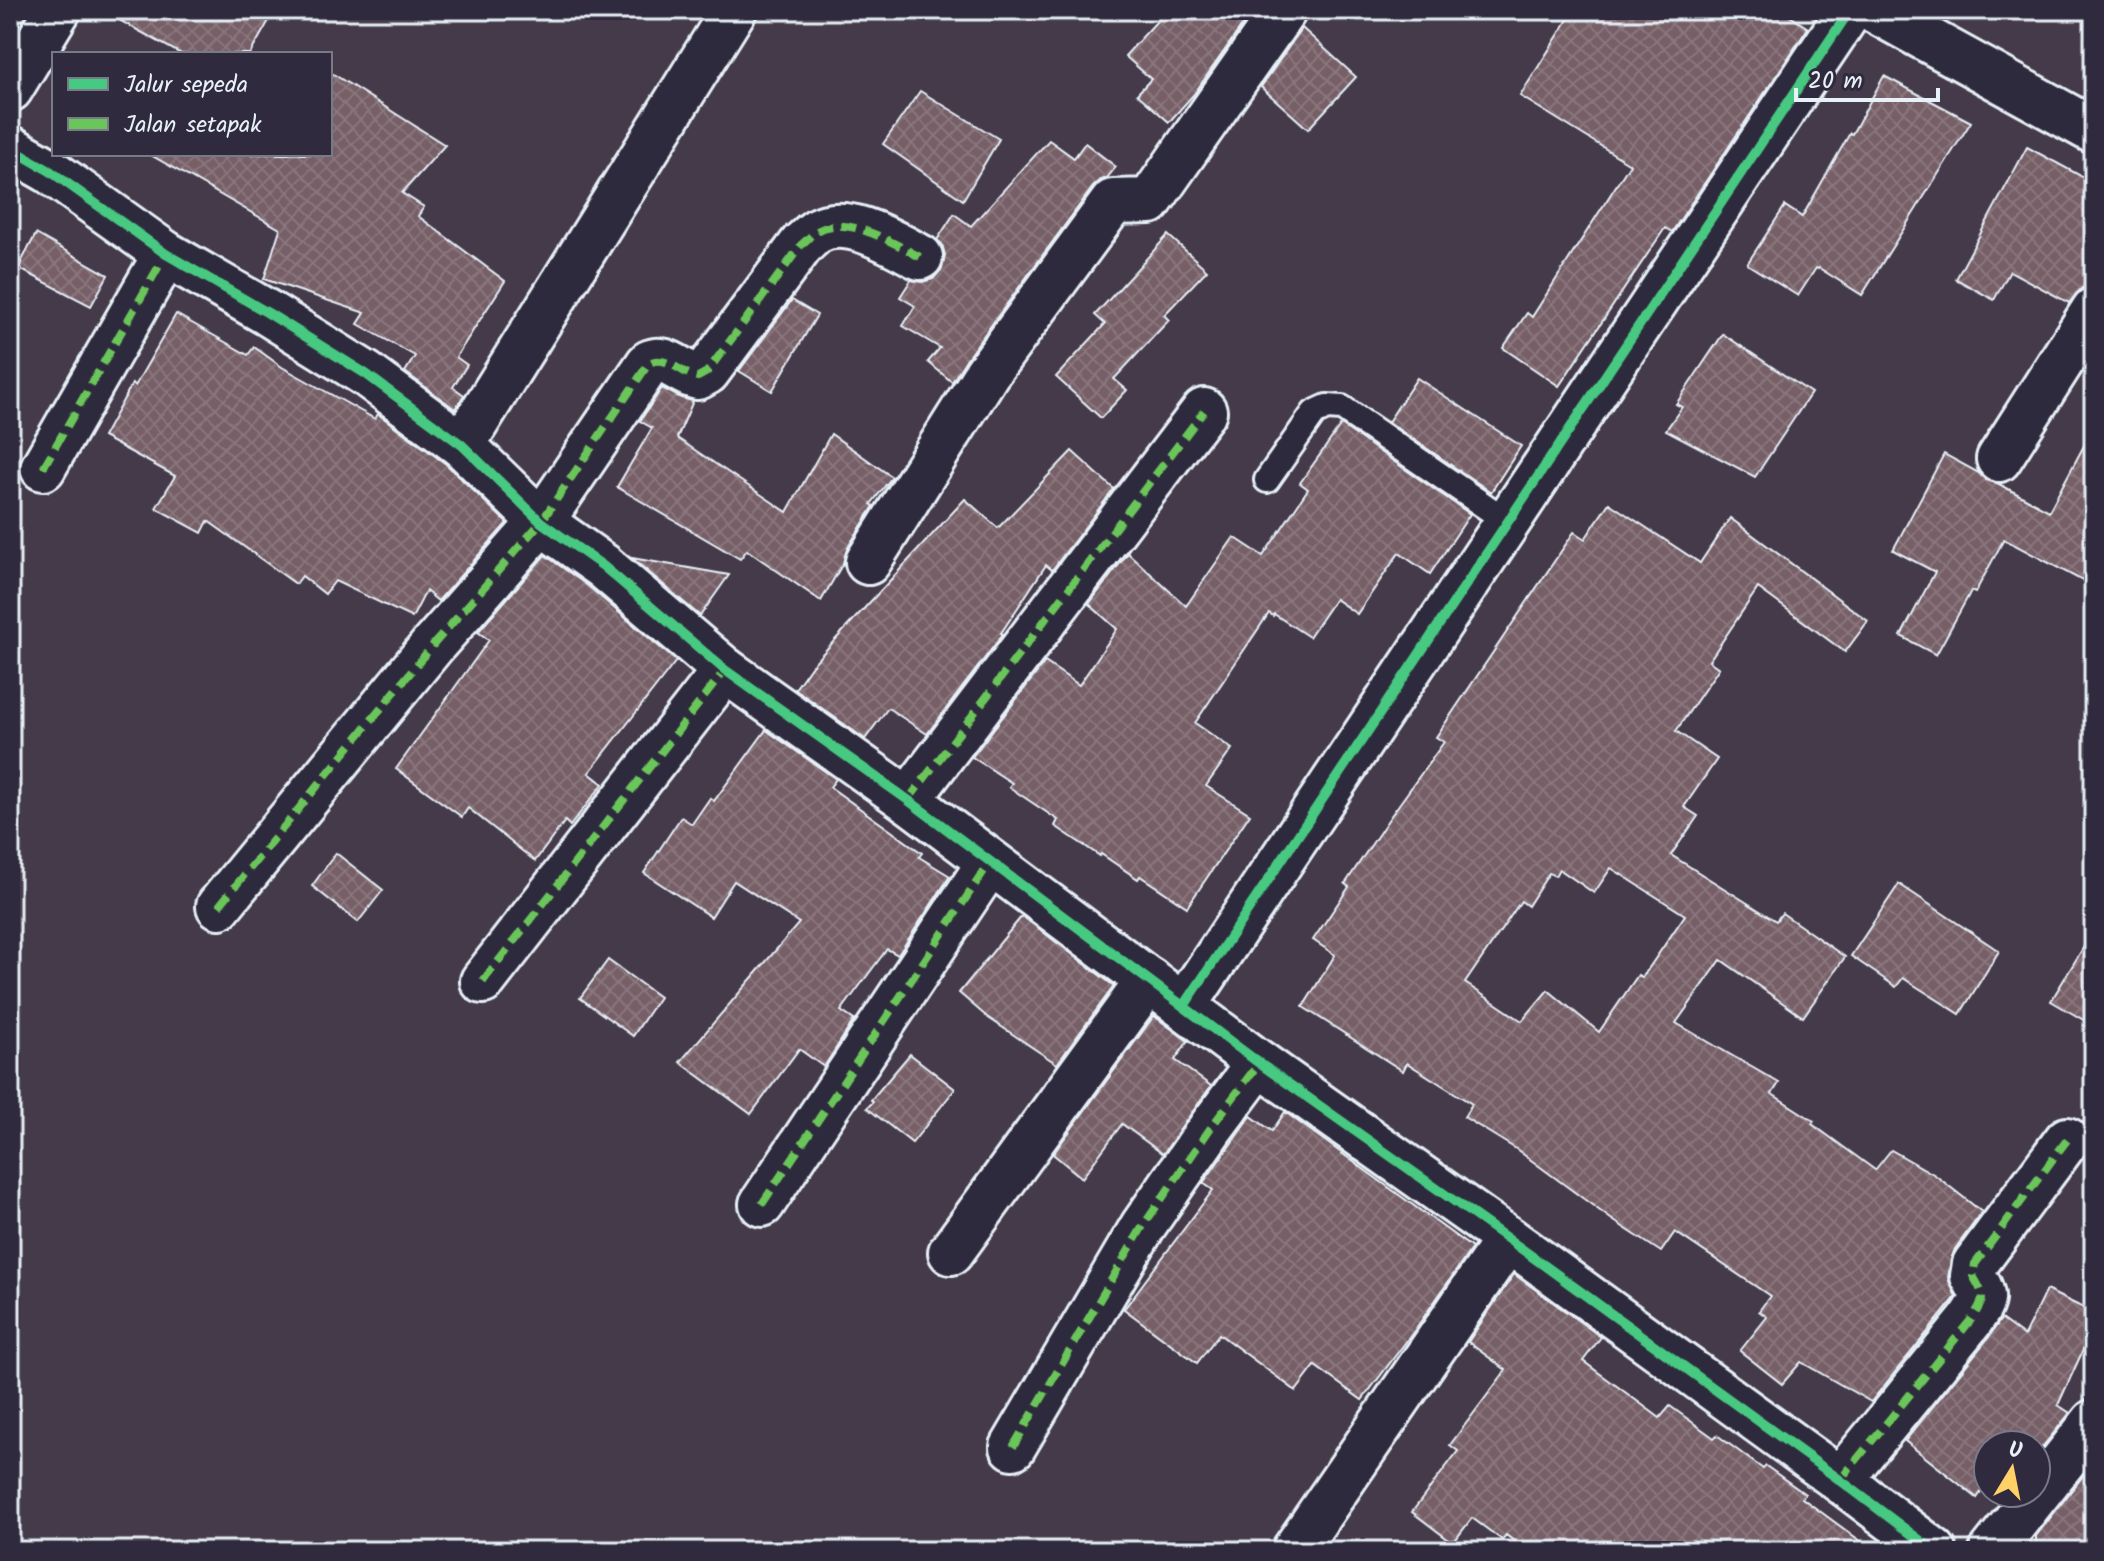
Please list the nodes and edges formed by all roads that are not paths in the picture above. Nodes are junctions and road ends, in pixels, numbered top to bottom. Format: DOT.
graph roads {
  1 [pos="58,10"];
  2 [pos="734,10"];
  3 [pos="1284,10"];
  4 [pos="1850,10"];
  5 [pos="1874,10"];
  6 [pos="10,89"];
  7 [pos="2094,131"];
  8 [pos="10,148"];
  9 [pos="166,254"];
  10 [pos="920,257"];
  11 [pos="2094,310"];
  12 [pos="1204,411"];
  13 [pos="462,445"];
  14 [pos="1999,459"];
  15 [pos="43,468"];
  16 [pos="1267,480"];
  17 [pos="541,522"];
  18 [pos="1508,522"];
  19 [pos="868,562"];
  20 [pos="725,670"];
  21 [pos="908,800"];
  22 [pos="990,862"];
  23 [pos="219,906"];
  24 [pos="1149,980"];
  25 [pos="483,981"];
  26 [pos="1184,1006"];
  27 [pos="1259,1063"];
  28 [pos="2067,1140"];
  29 [pos="762,1204"];
  30 [pos="1508,1239"];
  31 [pos="951,1252"];
  32 [pos="2094,1422"];
  33 [pos="1013,1447"];
  34 [pos="1840,1480"];
  35 [pos="1294,1551"];
  36 [pos="1934,1551"];
  37 [pos="1992,1551"];
  1 -- 6 [label="street"];
  2 -- 13 [label="street"];
  3 -- 19 [label="street"];
  4 -- 18 [label="street"];
  5 -- 7 [label="street"];
  8 -- 9 [label="street"];
  9 -- 13 [label="street"];
  9 -- 15 [label="street"];
  10 -- 17 [label="street"];
  11 -- 14 [label="street"];
  12 -- 21 [label="street"];
  13 -- 17 [label="street"];
  16 -- 18 [label="lane"];
  17 -- 20 [label="street"];
  17 -- 23 [label="street"];
  18 -- 26 [label="street"];
  20 -- 21 [label="street"];
  20 -- 25 [label="street"];
  21 -- 22 [label="street"];
  22 -- 24 [label="street"];
  22 -- 29 [label="street"];
  24 -- 26 [label="street"];
  24 -- 31 [label="street"];
  26 -- 27 [label="street"];
  27 -- 30 [label="street"];
  27 -- 33 [label="street"];
  28 -- 34 [label="street"];
  30 -- 34 [label="street"];
  30 -- 35 [label="street"];
  32 -- 37 [label="street"];
  34 -- 36 [label="street"];
}
